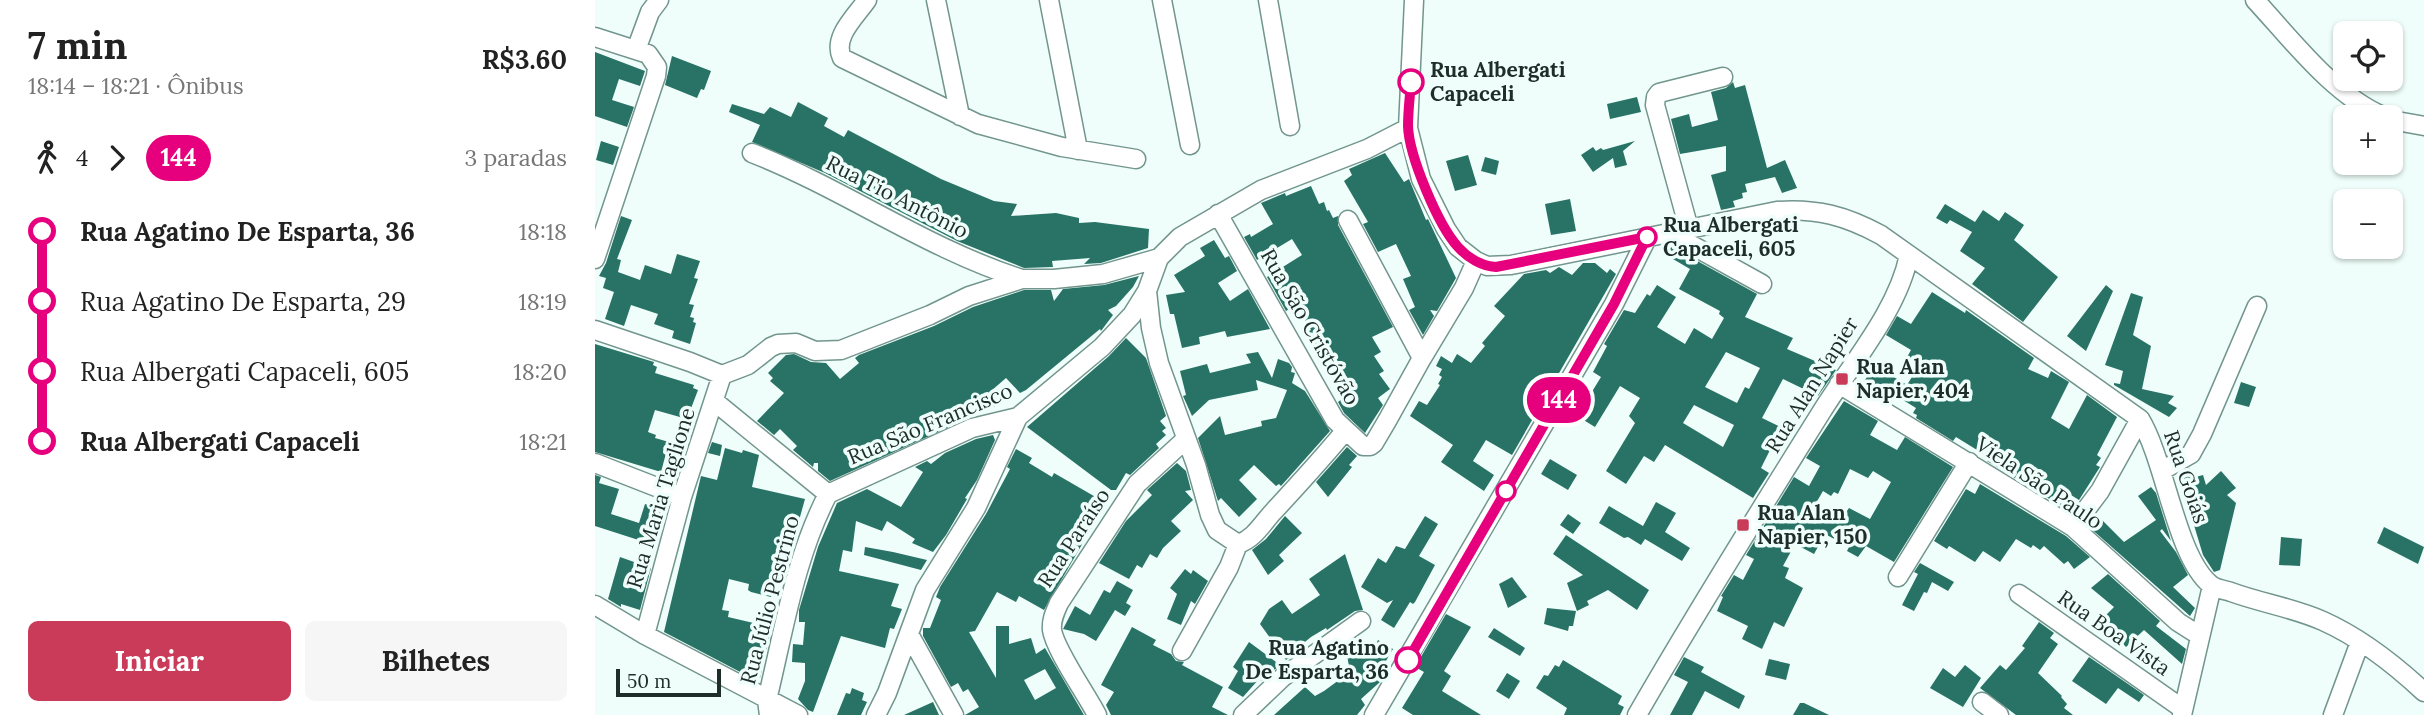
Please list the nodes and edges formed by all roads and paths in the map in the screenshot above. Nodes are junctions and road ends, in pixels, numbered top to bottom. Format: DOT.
graph roads {
  1 [pos="659,0"];
  2 [pos="867,0"];
  3 [pos="936,0"];
  4 [pos="1049,0"];
  5 [pos="1162,0"];
  6 [pos="1268,0"];
  7 [pos="1414,0"];
  8 [pos="2255,0"];
  9 [pos="595,37"];
  10 [pos="642,52"];
  11 [pos="1723,76"];
  12 [pos="2360,105"];
  13 [pos="960,116"];
  14 [pos="2403,122"];
  15 [pos="1290,126"];
  16 [pos="2424,126"];
  17 [pos="1408,128"];
  18 [pos="1190,145"];
  19 [pos="1078,150"];
  20 [pos="752,153"];
  21 [pos="1136,159"];
  22 [pos="1218,214"];
  23 [pos="1347,220"];
  24 [pos="1689,229"];
  25 [pos="1670,233"];
  26 [pos="1647,237"];
  27 [pos="1909,255"];
  28 [pos="1159,258"];
  29 [pos="595,259"];
  30 [pos="1476,261"];
  31 [pos="1022,279"];
  32 [pos="1762,284"];
  33 [pos="1147,291"];
  34 [pos="2257,306"];
  35 [pos="595,330"];
  36 [pos="1422,358"];
  37 [pos="722,376"];
  38 [pos="1839,384"];
  39 [pos="714,401"];
  40 [pos="1018,416"];
  41 [pos="2140,419"];
  42 [pos="1345,430"];
  43 [pos="1185,439"];
  44 [pos="1969,462"];
  45 [pos="595,463"];
  46 [pos="2162,470"];
  47 [pos="828,494"];
  48 [pos="682,497"];
  49 [pos="2073,527"];
  50 [pos="1238,544"];
  51 [pos="1898,577"];
  52 [pos="2212,586"];
  53 [pos="2019,594"];
  54 [pos="595,605"];
  55 [pos="1361,621"];
  56 [pos="909,634"];
  57 [pos="645,635"];
  58 [pos="2200,636"];
  59 [pos="2360,642"];
  60 [pos="1182,651"];
  61 [pos="2424,692"];
  62 [pos="1982,702"];
  63 [pos="768,707"];
  64 [pos="2182,712"];
  65 [pos="798,715"];
  66 [pos="876,715"];
  67 [pos="954,715"];
  68 [pos="1097,715"];
  69 [pos="1243,715"];
  70 [pos="1374,715"];
  71 [pos="1637,715"];
  72 [pos="1999,715"];
  73 [pos="2333,715"];
  1 -- 10 [label="street"];
  2 -- 13 [label="street"];
  3 -- 13 [label="street"];
  4 -- 19 [label="street"];
  5 -- 18 [label="street"];
  6 -- 15 [label="street"];
  7 -- 17 [label="street"];
  8 -- 12 [label="street"];
  9 -- 10 [label="street"];
  10 -- 29 [label="street"];
  11 -- 24 [label="street"];
  13 -- 19 [label="street"];
  14 -- 16 [label="street"];
  17 -- 22 [label="street, Rua São Francisco"];
  17 -- 30 [label="street"];
  19 -- 21 [label="street"];
  20 -- 31 [label="street, Rua Tio Antônio"];
  22 -- 28 [label="street, Rua São Francisco"];
  22 -- 42 [label="street, Rua São Cristóvão"];
  23 -- 36 [label="street"];
  24 -- 25 [label="street, Rua Goiás"];
  24 -- 27 [label="street, Rua Goiás"];
  25 -- 26 [label="street, Rua Goiás"];
  25 -- 32 [label="street"];
  26 -- 30 [label="street, Rua Goiás"];
  26 -- 70 [label="street"];
  27 -- 38 [label="street, Rua Alan Napier"];
  27 -- 41 [label="street, Rua Goiás"];
  28 -- 31 [label="street"];
  28 -- 33 [label="street, Rua São Francisco"];
  30 -- 36 [label="street"];
  31 -- 37 [label="street"];
  33 -- 40 [label="street, Rua São Francisco"];
  33 -- 43 [label="street"];
  34 -- 46 [label="street"];
  35 -- 37 [label="street"];
  36 -- 42 [label="street, Rua São Cristóvão"];
  37 -- 39 [label="street, Rua Maria Taglione"];
  38 -- 44 [label="street, Viela São Paulo"];
  38 -- 71 [label="street, Rua Alan Napier"];
  39 -- 47 [label="street"];
  39 -- 48 [label="street, Rua Maria Taglione"];
  40 -- 47 [label="street, Rua São Francisco"];
  40 -- 56 [label="street"];
  41 -- 46 [label="street, Rua Goiás"];
  41 -- 49 [label="street"];
  42 -- 50 [label="street"];
  43 -- 50 [label="street"];
  43 -- 68 [label="street, Rua Paraíso"];
  44 -- 49 [label="street, Viela São Paulo"];
  44 -- 51 [label="street"];
  45 -- 48 [label="street"];
  46 -- 52 [label="street, Rua Goiás"];
  47 -- 63 [label="street, Rua Júlio Pestrino"];
  48 -- 57 [label="street, Rua Maria Taglione"];
  49 -- 58 [label="street, Viela São Paulo"];
  50 -- 60 [label="street"];
  52 -- 58 [label="street"];
  52 -- 59 [label="street"];
  53 -- 64 [label="street, Rua Boa Vista"];
  54 -- 57 [label="street"];
  55 -- 69 [label="street"];
  56 -- 66 [label="street"];
  56 -- 67 [label="street"];
  57 -- 63 [label="street"];
  58 -- 64 [label="street"];
  59 -- 61 [label="street"];
  59 -- 73 [label="street"];
  62 -- 72 [label="street"];
  63 -- 65 [label="street"];
}
